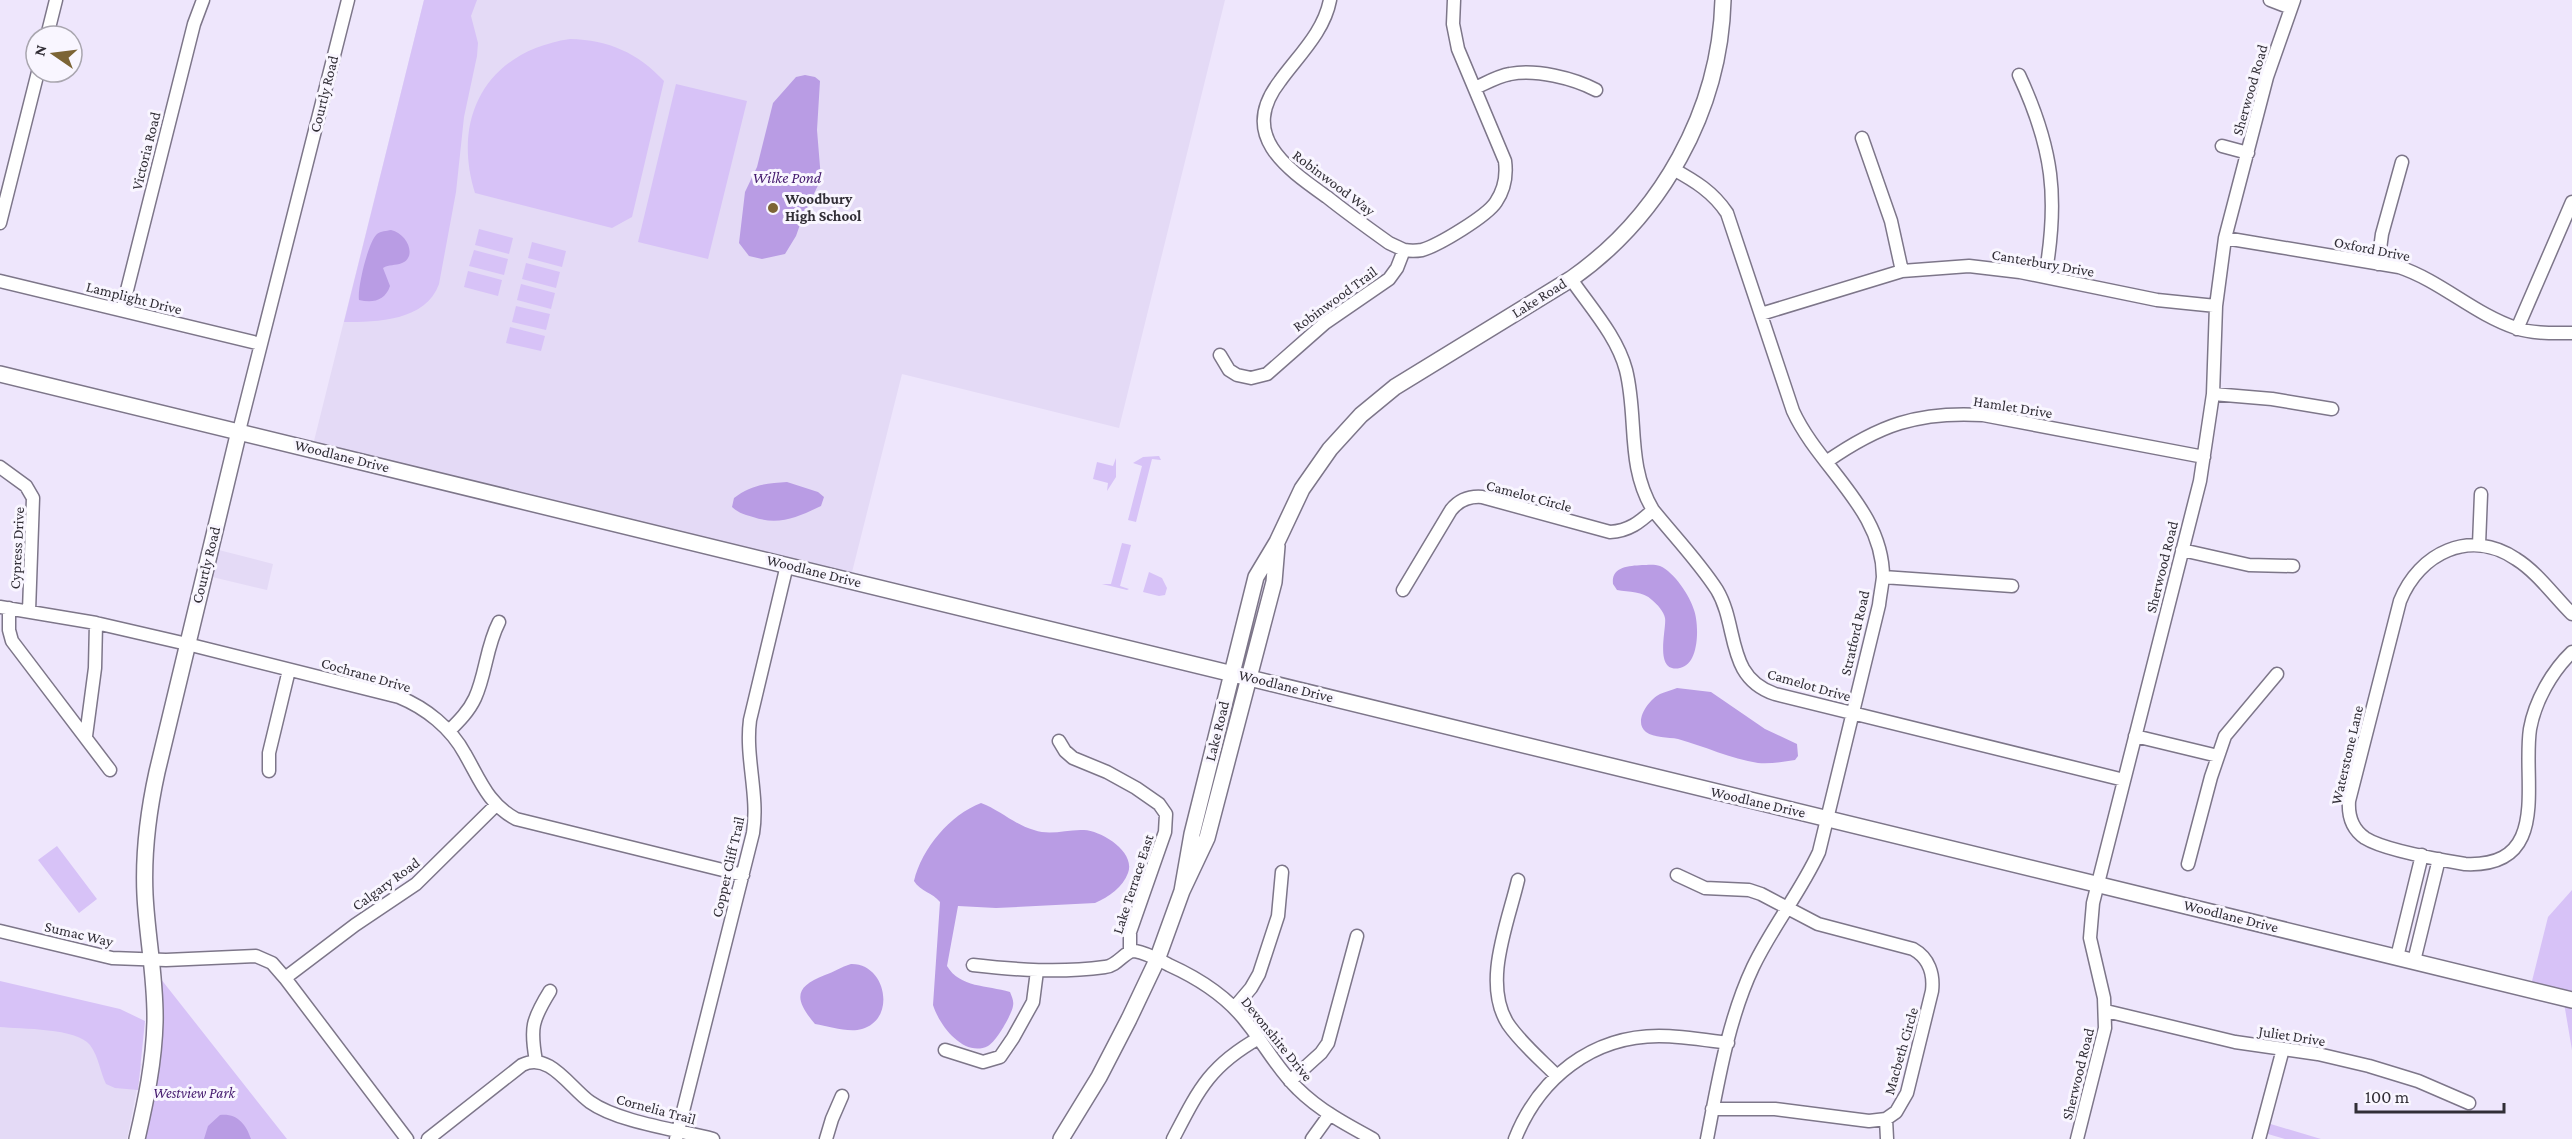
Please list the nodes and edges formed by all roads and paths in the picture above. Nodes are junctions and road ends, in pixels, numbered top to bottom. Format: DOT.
graph roads {
  1 [pos="56,0"];
  2 [pos="203,0"];
  3 [pos="348,0"];
  4 [pos="1330,0"];
  5 [pos="1454,0"];
  6 [pos="1723,0"];
  7 [pos="2270,0"];
  8 [pos="2293,4"];
  9 [pos="50,24"];
  10 [pos="2019,75"];
  11 [pos="35,84"];
  12 [pos="1475,88"];
  13 [pos="1596,90"];
  14 [pos="1862,138"];
  15 [pos="2222,146"];
  16 [pos="2248,153"];
  17 [pos="2402,162"];
  18 [pos="1673,169"];
  19 [pos="2572,202"];
  20 [pos="0,222"];
  21 [pos="2225,238"];
  22 [pos="1404,250"];
  23 [pos="2378,264"];
  24 [pos="1902,271"];
  25 [pos="2045,277"];
  26 [pos="1570,279"];
  27 [pos="0,281"];
  28 [pos="2216,306"];
  29 [pos="122,310"];
  30 [pos="1761,314"];
  31 [pos="2517,329"];
  32 [pos="2572,333"];
  33 [pos="261,344"];
  34 [pos="1220,355"];
  35 [pos="0,374"];
  36 [pos="2213,394"];
  37 [pos="2332,409"];
  38 [pos="239,431"];
  39 [pos="2204,457"];
  40 [pos="1826,462"];
  41 [pos="0,467"];
  42 [pos="2481,494"];
  43 [pos="1653,510"];
  44 [pos="1277,542"];
  45 [pos="2479,545"];
  46 [pos="2182,550"];
  47 [pos="787,565"];
  48 [pos="2293,566"];
  49 [pos="1883,578"];
  50 [pos="2012,586"];
  51 [pos="1403,590"];
  52 [pos="5,607"];
  53 [pos="29,610"];
  54 [pos="2572,614"];
  55 [pos="499,622"];
  56 [pos="96,623"];
  57 [pos="187,644"];
  58 [pos="2572,652"];
  59 [pos="289,670"];
  60 [pos="1232,673"];
  61 [pos="2277,674"];
  62 [pos="1249,677"];
  63 [pos="1852,713"];
  64 [pos="449,731"];
  65 [pos="86,736"];
  66 [pos="2135,736"];
  67 [pos="1059,741"];
  68 [pos="2218,756"];
  69 [pos="110,770"];
  70 [pos="269,771"];
  71 [pos="2124,780"];
  72 [pos="496,805"];
  73 [pos="1827,818"];
  74 [pos="2422,855"];
  75 [pos="2439,859"];
  76 [pos="2188,864"];
  77 [pos="1282,872"];
  78 [pos="743,875"];
  79 [pos="1677,875"];
  80 [pos="1518,880"];
  81 [pos="2098,884"];
  82 [pos="1182,891"];
  83 [pos="1789,908"];
  84 [pos="0,931"];
  85 [pos="1357,936"];
  86 [pos="1130,951"];
  87 [pos="2397,957"];
  88 [pos="152,959"];
  89 [pos="1156,960"];
  90 [pos="2414,961"];
  91 [pos="973,965"];
  92 [pos="1037,971"];
  93 [pos="285,978"];
  94 [pos="550,991"];
  95 [pos="2572,999"];
  96 [pos="1234,1008"];
  97 [pos="2106,1011"];
  98 [pos="1259,1038"];
  99 [pos="1728,1043"];
  100 [pos="2283,1049"];
  101 [pos="945,1050"];
  102 [pos="536,1061"];
  103 [pos="1556,1075"];
  104 [pos="1290,1081"];
  105 [pos="842,1096"];
  106 [pos="2469,1103"];
  107 [pos="1712,1109"];
  108 [pos="1330,1114"];
  109 [pos="1886,1119"];
  110 [pos="677,1135"];
  111 [pos="137,1139"];
  112 [pos="407,1139"];
  113 [pos="428,1139"];
  114 [pos="713,1139"];
  115 [pos="826,1139"];
  116 [pos="1061,1139"];
  117 [pos="1173,1139"];
  118 [pos="1312,1139"];
  119 [pos="1373,1139"];
  120 [pos="1515,1139"];
  121 [pos="1707,1139"];
  122 [pos="1887,1139"];
  123 [pos="2077,1139"];
  124 [pos="2259,1139"];
  1 -- 9 [label="street"];
  2 -- 29 [label="street, Victoria Road"];
  3 -- 33 [label="street, Courtly Road"];
  4 -- 22 [label="street, Robinwood Way"];
  5 -- 12 [label="street"];
  6 -- 18 [label="street, Lake Road"];
  7 -- 8 [label="street"];
  8 -- 16 [label="street, Sherwood Road"];
  10 -- 25 [label="street"];
  11 -- 20 [label="street"];
  12 -- 13 [label="street"];
  12 -- 22 [label="street"];
  14 -- 24 [label="street"];
  15 -- 16 [label="street"];
  16 -- 21 [label="street, Sherwood Road"];
  17 -- 23 [label="street"];
  18 -- 26 [label="street, Lake Road"];
  18 -- 30 [label="street, Stratford Road"];
  19 -- 31 [label="street"];
  21 -- 23 [label="street, Oxford Drive"];
  21 -- 28 [label="street, Sherwood Road"];
  22 -- 34 [label="street, Robinwood Trail"];
  23 -- 31 [label="street, Oxford Drive"];
  24 -- 25 [label="street, Canterbury Drive"];
  24 -- 30 [label="street, Canterbury Drive"];
  25 -- 28 [label="street, Canterbury Drive"];
  26 -- 43 [label="street, Camelot Drive"];
  26 -- 44 [label="street, Lake Road"];
  27 -- 29 [label="street, Lamplight Drive"];
  28 -- 36 [label="street, Sherwood Road"];
  29 -- 33 [label="street, Lamplight Drive"];
  30 -- 40 [label="street, Stratford Road"];
  31 -- 32 [label="street, Oxford Drive"];
  33 -- 38 [label="street, Courtly Road"];
  35 -- 38 [label="street, Woodlane Drive"];
  36 -- 37 [label="street"];
  36 -- 39 [label="street, Sherwood Road"];
  38 -- 47 [label="street, Woodlane Drive"];
  38 -- 57 [label="street, Courtly Road"];
  39 -- 40 [label="street, Hamlet Drive"];
  39 -- 46 [label="street, Sherwood Road"];
  40 -- 49 [label="street, Stratford Road"];
  41 -- 53 [label="street, Cypress Drive"];
  42 -- 45 [label="street"];
  43 -- 51 [label="street, Camelot Circle"];
  43 -- 63 [label="street, Camelot Drive"];
  44 -- 60 [label="street, Lake Road"];
  44 -- 62 [label="street, Lake Road"];
  45 -- 54 [label="street, Waterstone Lane"];
  45 -- 74 [label="street, Waterstone Lane"];
  46 -- 48 [label="street"];
  46 -- 66 [label="street, Sherwood Road"];
  47 -- 60 [label="street, Woodlane Drive"];
  47 -- 78 [label="street, Copper Cliff Trail"];
  49 -- 50 [label="street"];
  49 -- 63 [label="street, Stratford Road"];
  52 -- 53 [label="street, Cochrane Drive"];
  52 -- 65 [label="street"];
  53 -- 56 [label="street, Cochrane Drive"];
  55 -- 64 [label="street"];
  56 -- 57 [label="street, Cochrane Drive"];
  56 -- 65 [label="street"];
  57 -- 59 [label="street, Cochrane Drive"];
  57 -- 88 [label="street, Courtly Road"];
  58 -- 75 [label="street, Waterstone Lane"];
  59 -- 64 [label="street, Cochrane Drive"];
  59 -- 70 [label="street"];
  60 -- 62 [label="street, Woodlane Drive"];
  60 -- 82 [label="street, Lake Road"];
  61 -- 68 [label="street"];
  62 -- 73 [label="street, Woodlane Drive"];
  62 -- 82 [label="street, Lake Road"];
  63 -- 71 [label="street, Camelot Drive"];
  63 -- 73 [label="street, Stratford Road"];
  64 -- 72 [label="street, Cochrane Drive"];
  65 -- 69 [label="street"];
  66 -- 68 [label="street"];
  66 -- 71 [label="street, Sherwood Road"];
  67 -- 86 [label="street, Lake Terrace East"];
  68 -- 76 [label="street"];
  71 -- 81 [label="street, Sherwood Road"];
  72 -- 78 [label="street, Cochrane Drive"];
  72 -- 93 [label="street, Calgary Road"];
  73 -- 81 [label="street, Woodlane Drive"];
  73 -- 83 [label="street, Stratford Road"];
  74 -- 75 [label="street, Waterstone Lane"];
  74 -- 87 [label="street"];
  75 -- 90 [label="street"];
  77 -- 96 [label="street"];
  78 -- 110 [label="street, Copper Cliff Trail"];
  79 -- 83 [label="street, Macbeth Circle"];
  80 -- 103 [label="street"];
  81 -- 87 [label="street, Woodlane Drive"];
  81 -- 97 [label="street, Sherwood Road"];
  82 -- 89 [label="street, Lake Road"];
  83 -- 99 [label="street, Stratford Road"];
  83 -- 109 [label="street, Macbeth Circle"];
  84 -- 88 [label="street, Sumac Way"];
  85 -- 104 [label="street"];
  86 -- 89 [label="street, Devonshire Drive"];
  86 -- 92 [label="street"];
  87 -- 90 [label="street, Woodlane Drive"];
  88 -- 93 [label="street"];
  88 -- 111 [label="street, Courtly Road"];
  89 -- 96 [label="street, Devonshire Drive"];
  89 -- 116 [label="street, Lake Road"];
  90 -- 95 [label="street, Woodlane Drive"];
  91 -- 92 [label="street"];
  92 -- 101 [label="street"];
  93 -- 112 [label="street"];
  94 -- 102 [label="street"];
  96 -- 98 [label="street, Devonshire Drive"];
  97 -- 100 [label="street, Juliet Drive"];
  97 -- 123 [label="street, Sherwood Road"];
  98 -- 104 [label="street, Devonshire Drive"];
  98 -- 117 [label="street"];
  99 -- 103 [label="street"];
  99 -- 107 [label="street, Stratford Road"];
  100 -- 106 [label="street, Juliet Drive"];
  100 -- 124 [label="street"];
  102 -- 110 [label="street, Cornelia Trail"];
  102 -- 113 [label="street"];
  103 -- 120 [label="street"];
  104 -- 108 [label="street, Devonshire Drive"];
  105 -- 115 [label="street"];
  107 -- 109 [label="street"];
  107 -- 121 [label="street, Stratford Road"];
  108 -- 118 [label="street"];
  108 -- 119 [label="street, Devonshire Drive"];
  109 -- 122 [label="street"];
  110 -- 114 [label="street, Cornelia Trail"];
}
